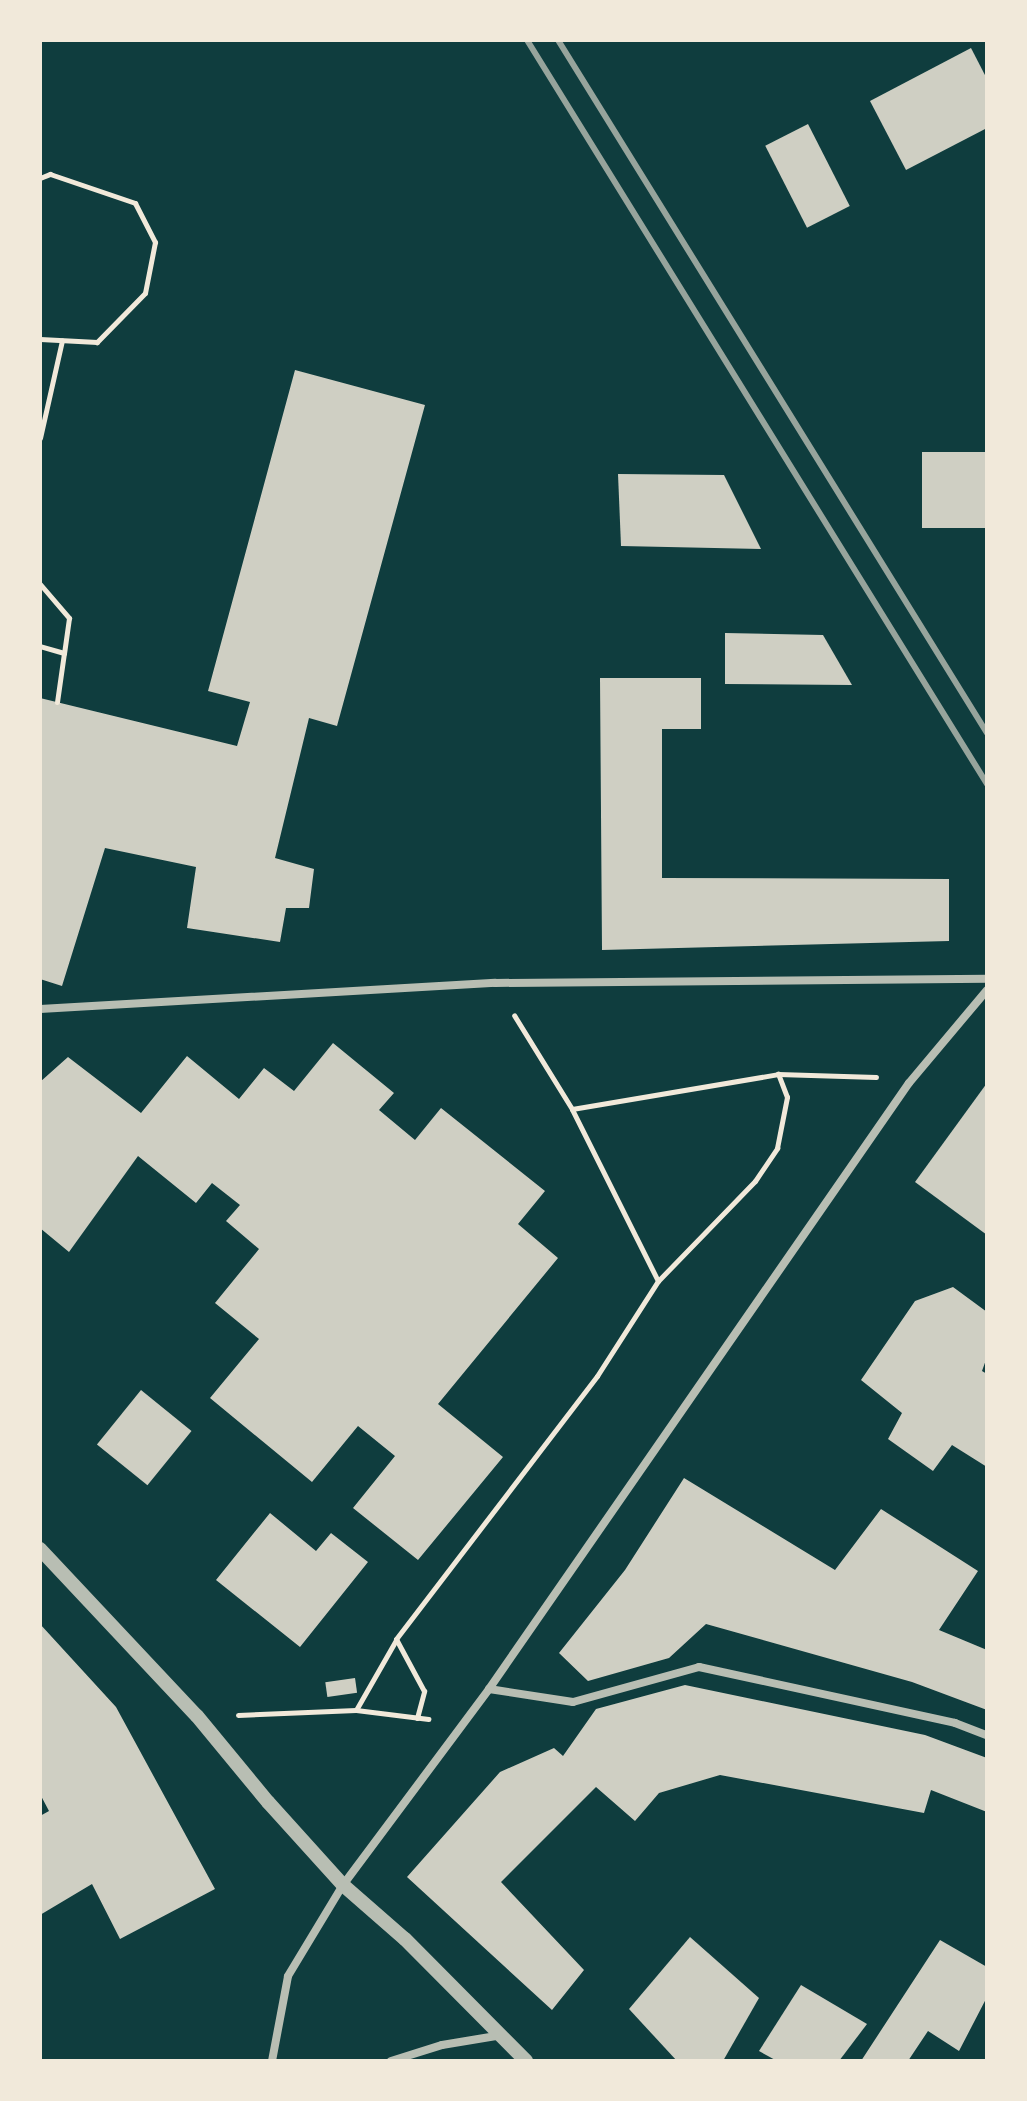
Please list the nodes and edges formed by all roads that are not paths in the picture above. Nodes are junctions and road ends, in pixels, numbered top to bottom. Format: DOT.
graph roads {
  1 [pos="987,979"];
  2 [pos="987,990"];
  3 [pos="40,1009"];
  4 [pos="40,1549"];
  5 [pos="489,1689"];
  6 [pos="987,1735"];
  7 [pos="343,1885"];
  8 [pos="502,2035"];
  9 [pos="272,2061"];
  10 [pos="391,2061"];
  11 [pos="526,2061"];
  1 -- 3 [label="street"];
  2 -- 5 [label="street"];
  4 -- 7 [label="street"];
  5 -- 6 [label="street"];
  5 -- 7 [label="street"];
  7 -- 8 [label="street"];
  7 -- 9 [label="street"];
  8 -- 10 [label="street"];
  8 -- 11 [label="street"];
}
